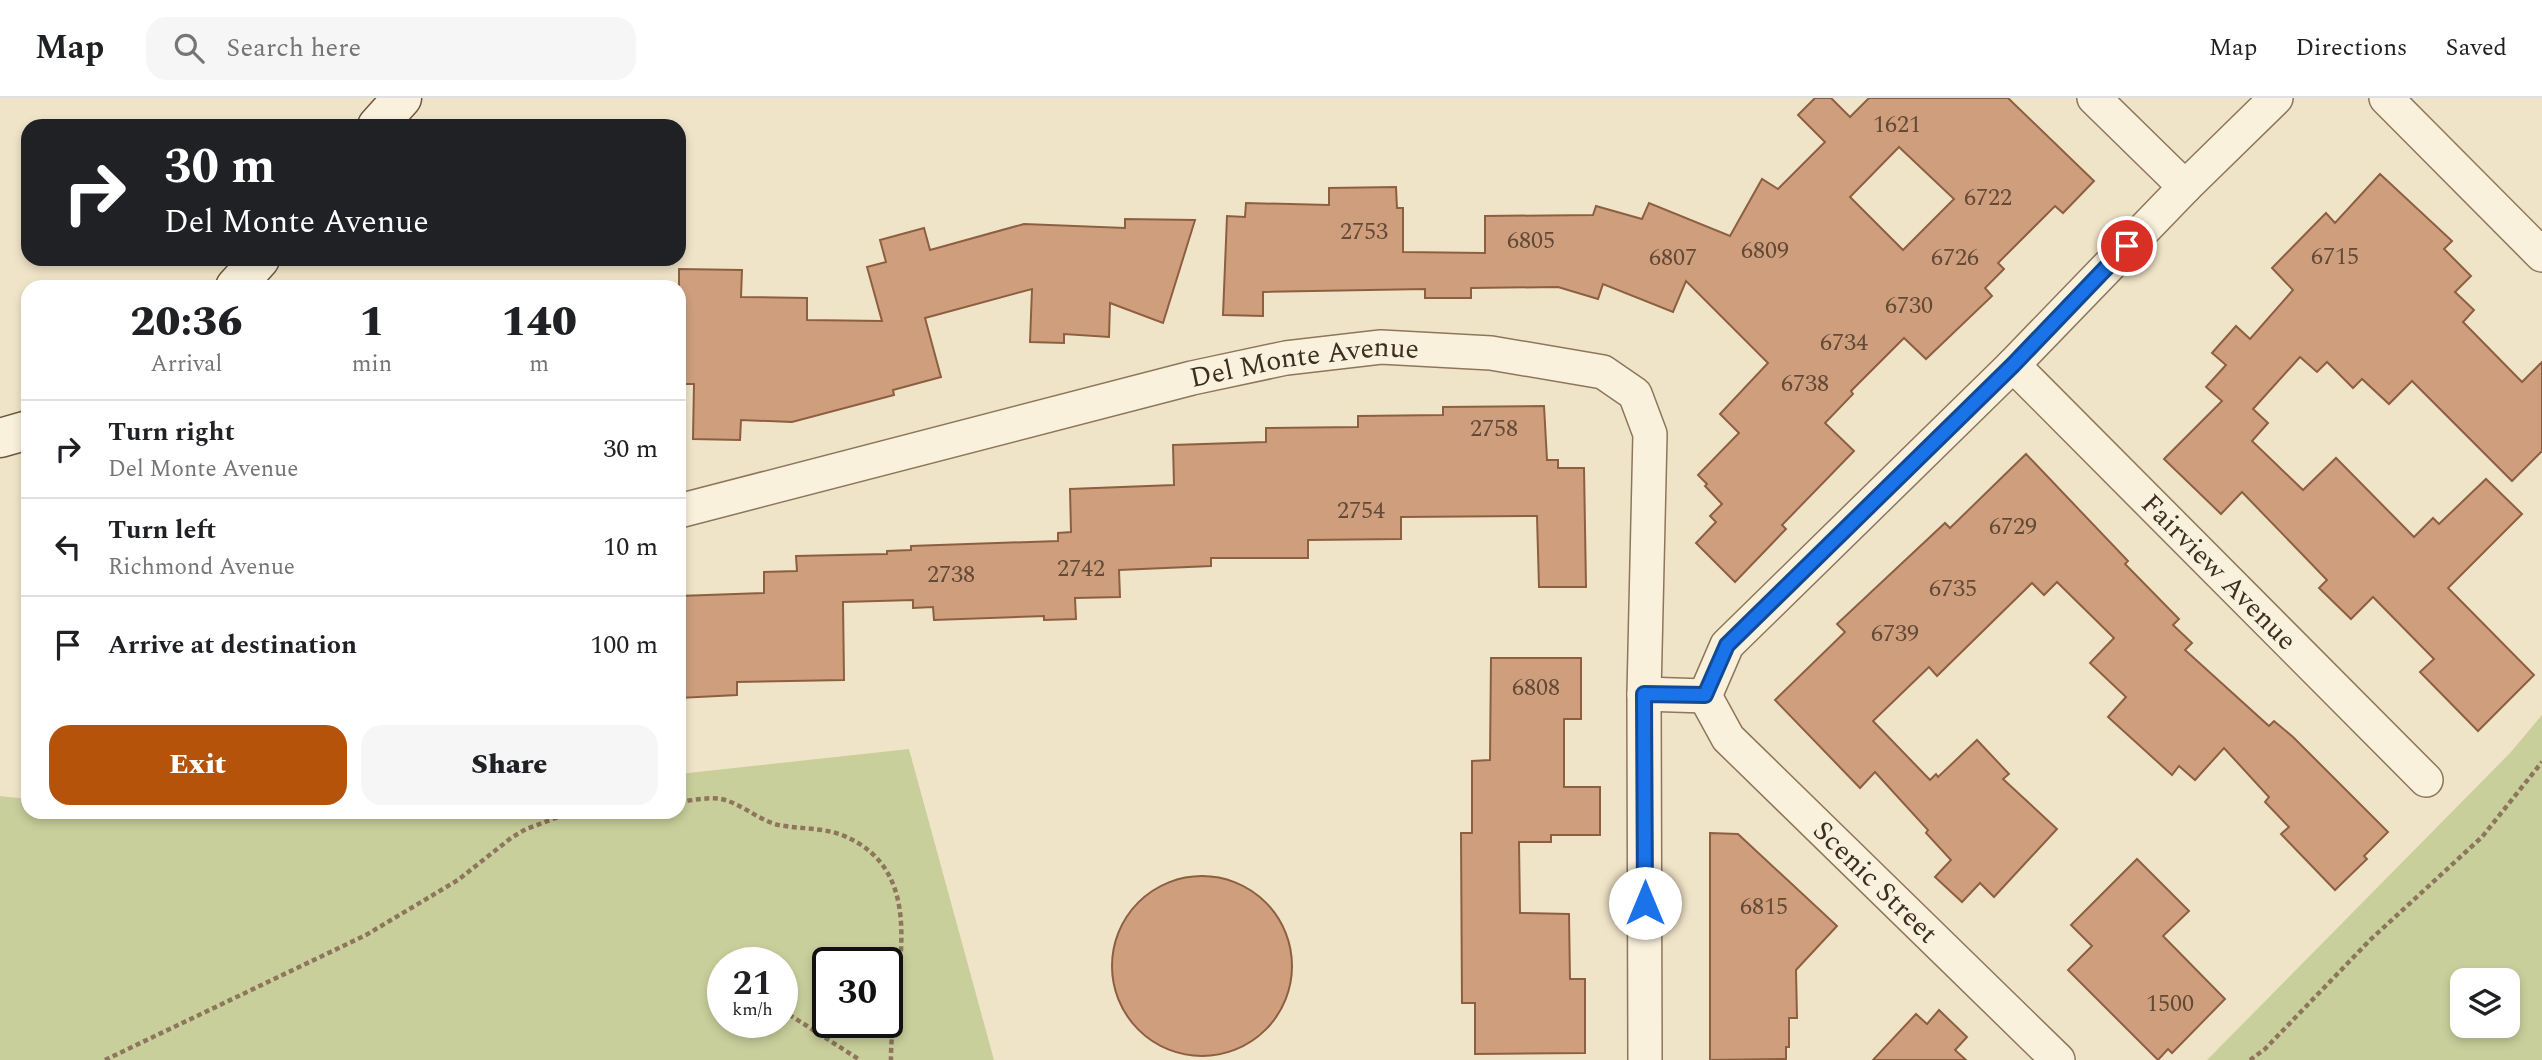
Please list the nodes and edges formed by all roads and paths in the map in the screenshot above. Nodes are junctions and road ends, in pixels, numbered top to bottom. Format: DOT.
graph roads {
  1 [pos="402,98"];
  2 [pos="2094,98"];
  3 [pos="2276,98"];
  4 [pos="2386,98"];
  5 [pos="383,119"];
  6 [pos="2185,187"];
  7 [pos="2542,255"];
  8 [pos="254,266"];
  9 [pos="241,280"];
  10 [pos="2013,365"];
  11 [pos="21,432"];
  12 [pos="0,438"];
  13 [pos="686,509"];
  14 [pos="1644,694"];
  15 [pos="1705,695"];
  16 [pos="2542,762"];
  17 [pos="2426,780"];
  18 [pos="686,802"];
  19 [pos="553,819"];
  20 [pos="798,1020"];
  21 [pos="105,1060"];
  22 [pos="860,1060"];
  23 [pos="891,1060"];
  24 [pos="1645,1060"];
  25 [pos="2058,1060"];
  26 [pos="2250,1060"];
  1 -- 5 [label="main road"];
  2 -- 6 [label="street"];
  3 -- 6 [label="street"];
  4 -- 7 [label="street"];
  6 -- 10 [label="street"];
  8 -- 9 [label="main road"];
  10 -- 15 [label="street"];
  10 -- 17 [label="street, Fairview Avenue"];
  11 -- 12 [label="main road"];
  13 -- 14 [label="street, Del Monte Avenue"];
  14 -- 15 [label="street"];
  14 -- 24 [label="street, Del Monte Avenue"];
  15 -- 25 [label="street, Scenic Street"];
  16 -- 26 [label="path"];
  18 -- 23 [label="path"];
  19 -- 21 [label="path"];
  20 -- 22 [label="path"];
}
